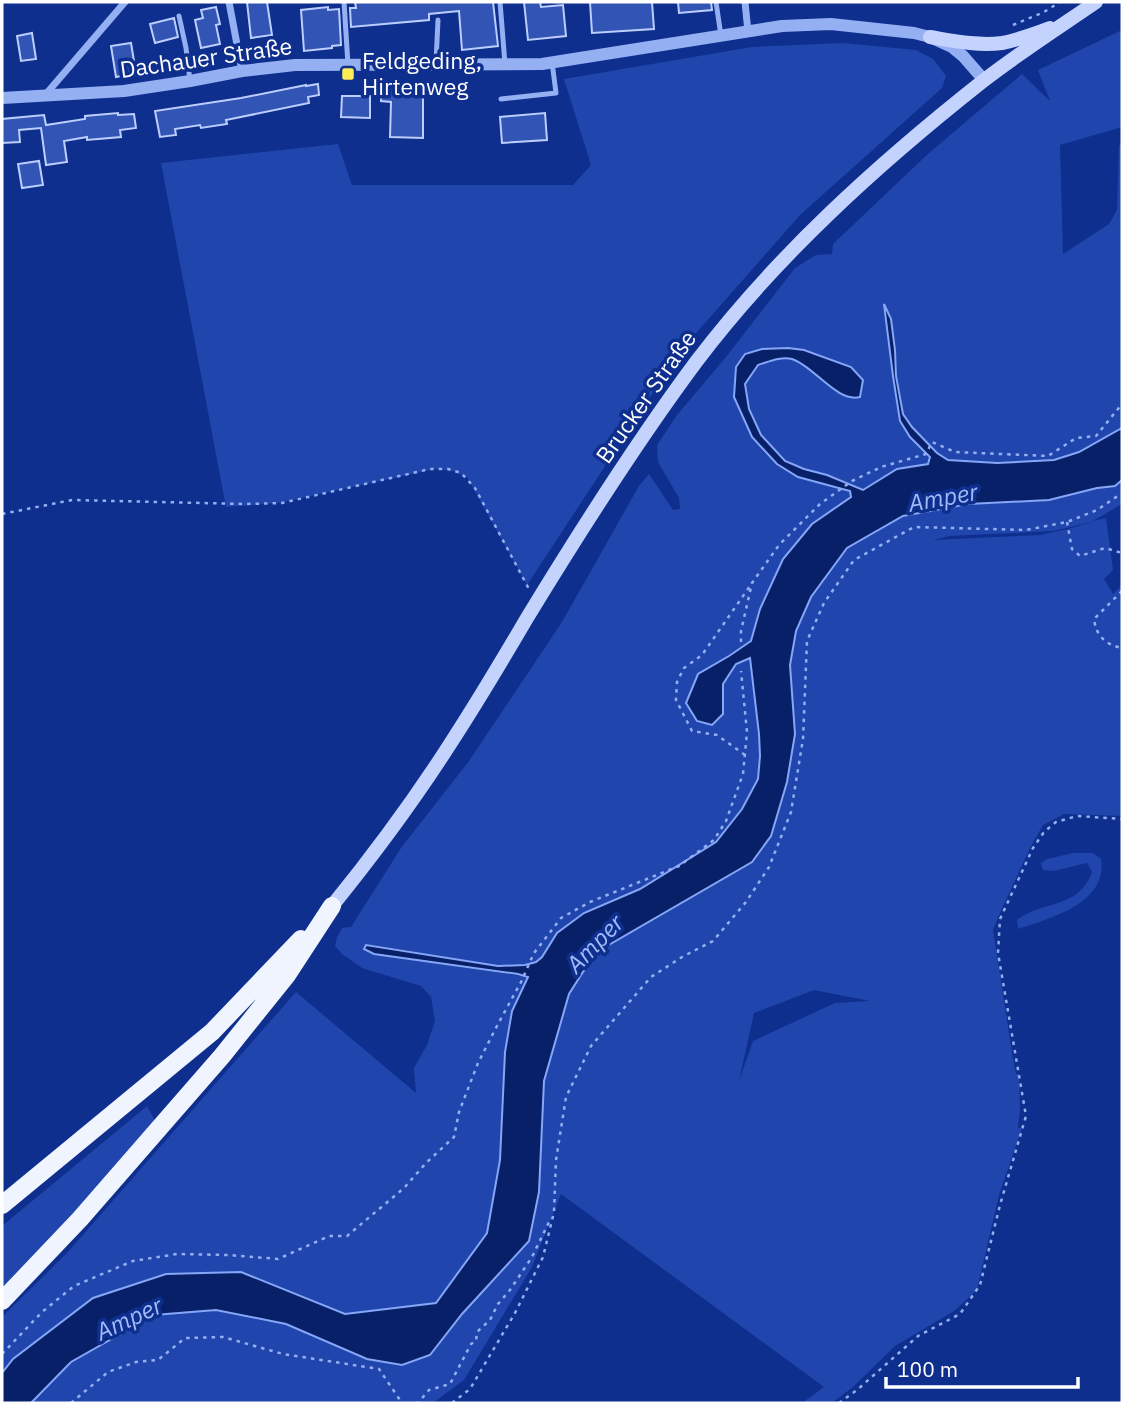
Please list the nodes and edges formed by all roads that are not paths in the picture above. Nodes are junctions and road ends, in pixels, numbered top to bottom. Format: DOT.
graph roads {
  1 [pos="125,2"];
  2 [pos="229,2"];
  3 [pos="344,2"];
  4 [pos="500,2"];
  5 [pos="716,2"];
  6 [pos="745,2"];
  7 [pos="1096,2"];
  8 [pos="179,16"];
  9 [pos="1070,19"];
  10 [pos="438,20"];
  11 [pos="748,32"];
  12 [pos="721,36"];
  13 [pos="930,37"];
  14 [pos="552,62"];
  15 [pos="505,64"];
  16 [pos="348,65"];
  17 [pos="435,65"];
  18 [pos="242,71"];
  19 [pos="984,80"];
  20 [pos="190,81"];
  21 [pos="44,96"];
  22 [pos="2,98"];
  23 [pos="500,99"];
  24 [pos="332,906"];
  25 [pos="2,1205"];
  26 [pos="2,1301"];
  1 -- 21 [label="street"];
  2 -- 18 [label="street"];
  3 -- 16 [label="lane"];
  4 -- 15 [label="lane"];
  5 -- 12 [label="lane"];
  6 -- 11 [label="street"];
  7 -- 9 [label="main road, Brucker Straße"];
  8 -- 20 [label="lane"];
  9 -- 13 [label="main road"];
  9 -- 19 [label="main road, Brucker Straße"];
  10 -- 17 [label="lane"];
  11 -- 12 [label="street, Dachauer Straße"];
  11 -- 13 [label="street, Dachauer Straße"];
  12 -- 14 [label="street, Dachauer Straße"];
  13 -- 19 [label="street, Dachauer Straße"];
  14 -- 15 [label="street, Dachauer Straße"];
  14 -- 23 [label="lane"];
  15 -- 17 [label="street, Dachauer Straße"];
  16 -- 17 [label="street, Dachauer Straße"];
  16 -- 18 [label="street, Dachauer Straße"];
  18 -- 20 [label="street, Dachauer Straße"];
  19 -- 24 [label="main road, Brucker Straße"];
  20 -- 21 [label="street, Dachauer Straße"];
  21 -- 22 [label="street, Dachauer Straße"];
  24 -- 25 [label="highway"];
  24 -- 26 [label="highway"];
}
